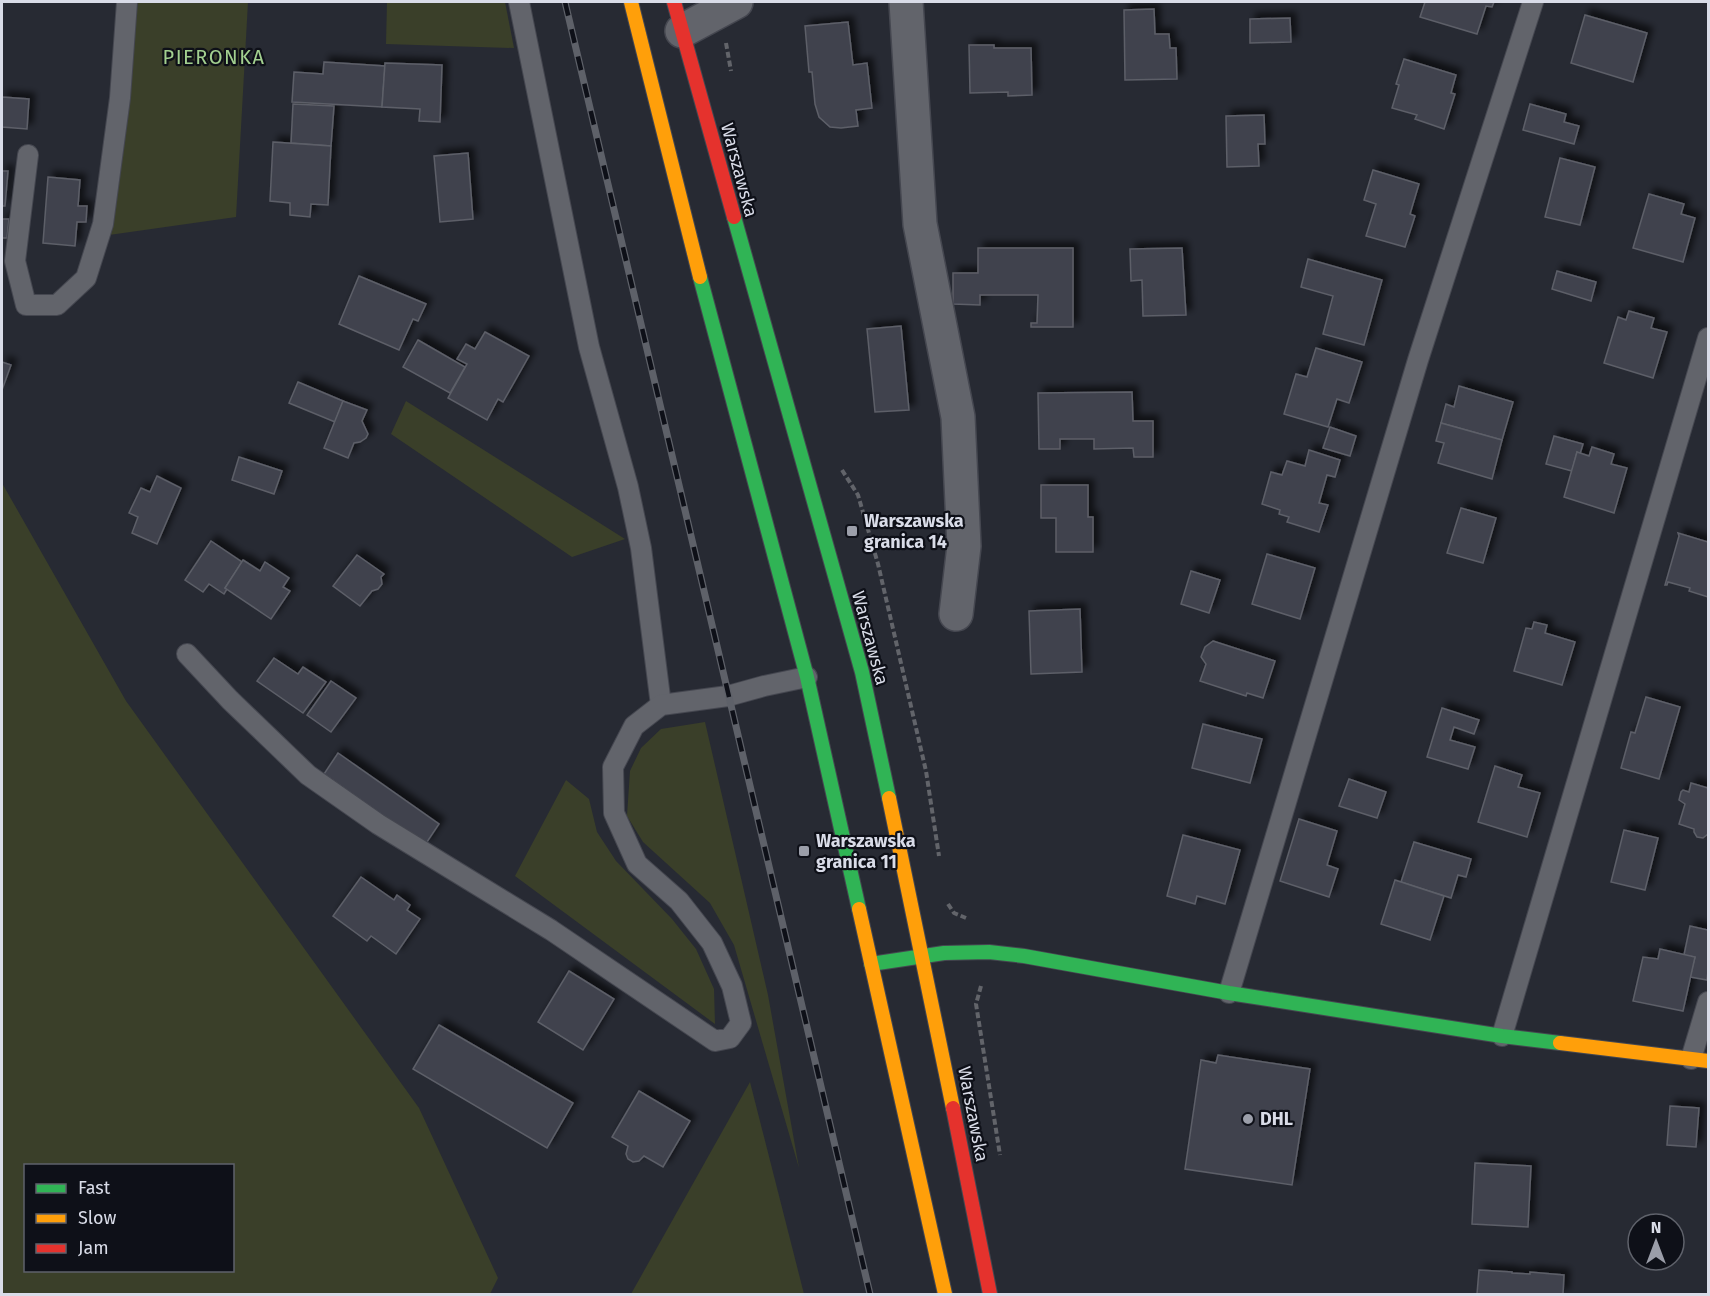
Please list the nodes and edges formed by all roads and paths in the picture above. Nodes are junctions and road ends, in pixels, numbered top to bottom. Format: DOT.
graph roads {
  1 [pos="127,2"];
  2 [pos="519,2"];
  3 [pos="631,2"];
  4 [pos="906,2"];
  5 [pos="1533,2"];
  6 [pos="728,6"];
  7 [pos="678,16"];
  8 [pos="732,79"];
  9 [pos="28,155"];
  10 [pos="1708,338"];
  11 [pos="956,614"];
  12 [pos="186,654"];
  13 [pos="807,677"];
  14 [pos="661,705"];
  15 [pos="923,956"];
  16 [pos="871,964"];
  17 [pos="982,985"];
  18 [pos="1229,993"];
  19 [pos="1708,1002"];
  20 [pos="1502,1036"];
  21 [pos="1700,1060"];
  22 [pos="1001,1164"];
  23 [pos="945,1294"];
  24 [pos="990,1294"];
  1 -- 9 [label="lane"];
  2 -- 14 [label="lane"];
  3 -- 13 [label="main road"];
  4 -- 11 [label="street"];
  5 -- 18 [label="lane"];
  6 -- 7 [label="street"];
  6 -- 8 [label="path"];
  7 -- 15 [label="main road, Warszawska"];
  10 -- 20 [label="lane"];
  12 -- 14 [label="lane"];
  13 -- 14 [label="lane"];
  13 -- 16 [label="main road"];
  15 -- 16 [label="main road"];
  15 -- 18 [label="main road"];
  15 -- 24 [label="main road, Warszawska"];
  16 -- 23 [label="main road"];
  17 -- 22 [label="path"];
  18 -- 20 [label="main road"];
  19 -- 21 [label="lane"];
  20 -- 21 [label="main road"];
}
